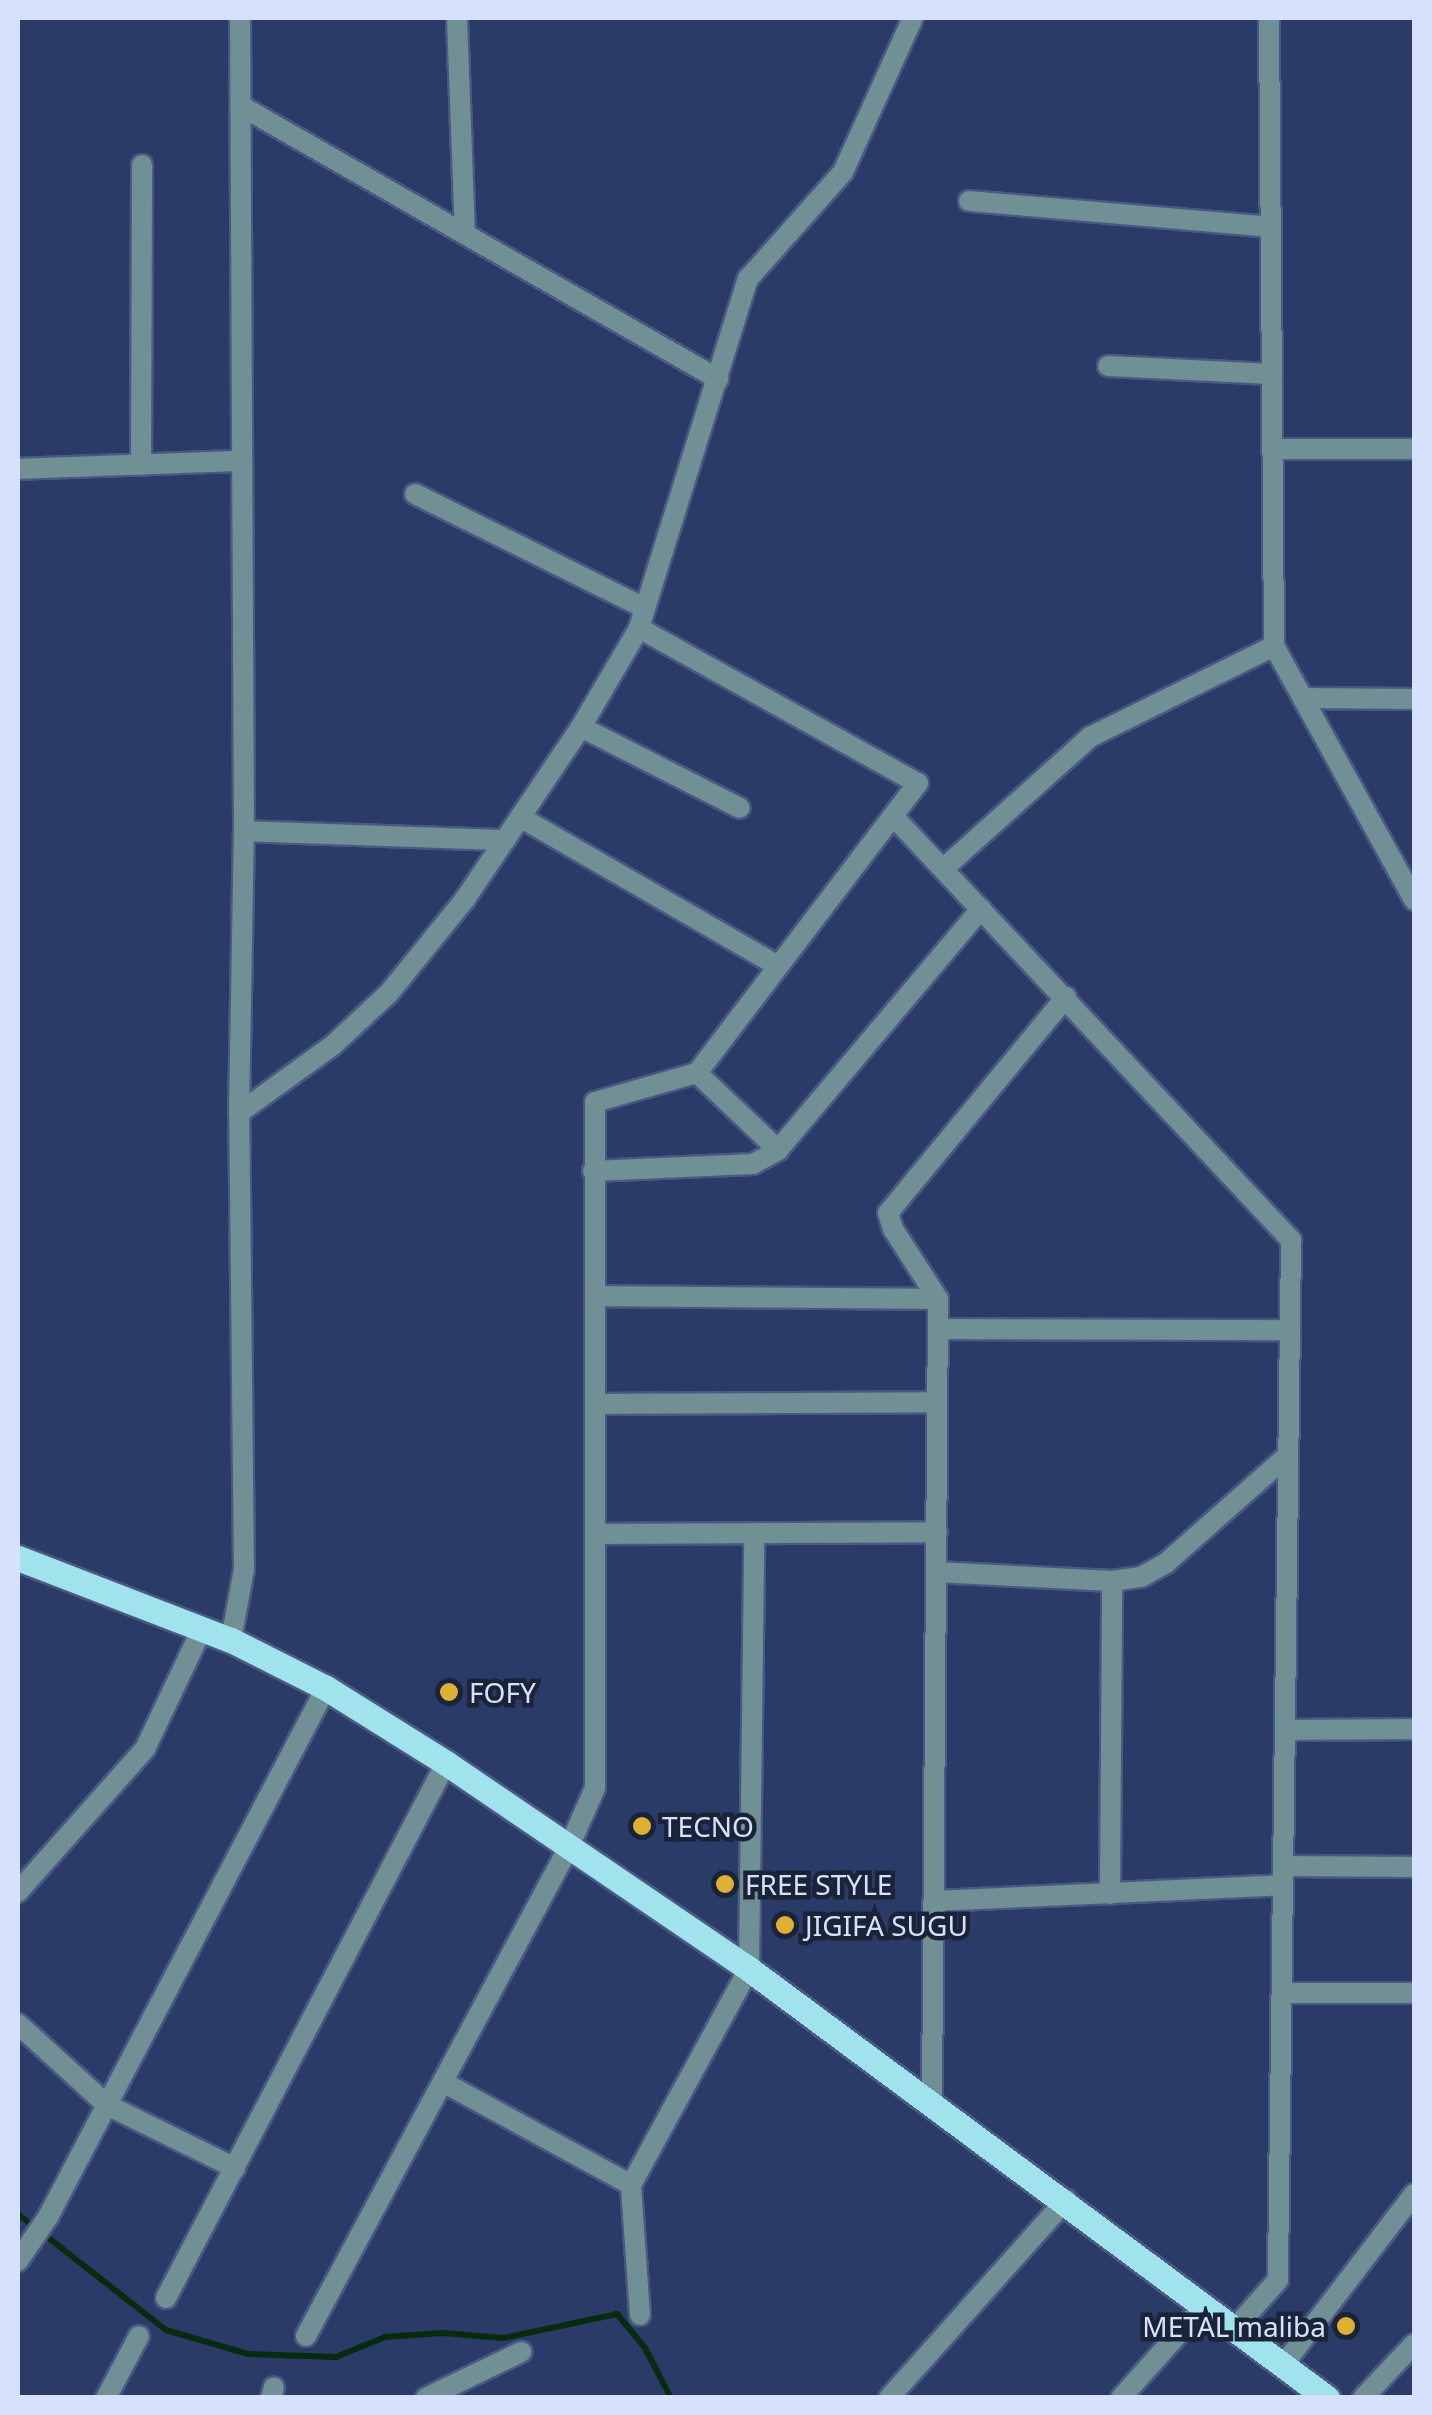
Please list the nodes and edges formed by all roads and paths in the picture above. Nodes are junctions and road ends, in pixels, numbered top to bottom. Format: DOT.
graph roads {
  1 [pos="240,18"];
  2 [pos="457,18"];
  3 [pos="913,18"];
  4 [pos="1269,18"];
  5 [pos="240,106"];
  6 [pos="142,165"];
  7 [pos="970,201"];
  8 [pos="1271,227"];
  9 [pos="465,234"];
  10 [pos="1108,366"];
  11 [pos="1272,374"];
  12 [pos="718,379"];
  13 [pos="1414,449"];
  14 [pos="1272,450"];
  15 [pos="241,461"];
  16 [pos="141,464"];
  17 [pos="18,469"];
  18 [pos="416,494"];
  19 [pos="642,618"];
  20 [pos="1274,646"];
  21 [pos="1303,698"];
  22 [pos="1414,699"];
  23 [pos="582,726"];
  24 [pos="740,808"];
  25 [pos="892,816"];
  26 [pos="520,818"];
  27 [pos="244,831"];
  28 [pos="505,840"];
  29 [pos="1390,856"];
  30 [pos="1414,856"];
  31 [pos="944,869"];
  32 [pos="1414,900"];
  33 [pos="981,909"];
  34 [pos="778,966"];
  35 [pos="1066,996"];
  36 [pos="697,1074"];
  37 [pos="239,1113"];
  38 [pos="778,1150"];
  39 [pos="593,1170"];
  40 [pos="595,1296"];
  41 [pos="938,1299"];
  42 [pos="938,1328"];
  43 [pos="1290,1330"];
  44 [pos="937,1402"];
  45 [pos="595,1404"];
  46 [pos="1288,1455"];
  47 [pos="936,1532"];
  48 [pos="754,1533"];
  49 [pos="595,1534"];
  50 [pos="18,1558"];
  51 [pos="936,1572"];
  52 [pos="1112,1581"];
  53 [pos="202,1629"];
  54 [pos="231,1640"];
  55 [pos="326,1688"];
  56 [pos="1414,1729"];
  57 [pos="1285,1730"];
  58 [pos="446,1763"];
  59 [pos="570,1847"];
  60 [pos="1414,1867"];
  61 [pos="1283,1875"];
  62 [pos="18,1892"];
  63 [pos="1110,1894"];
  64 [pos="934,1901"];
  65 [pos="749,1969"];
  66 [pos="1414,1992"];
  67 [pos="1282,1993"];
  68 [pos="18,2024"];
  69 [pos="443,2082"];
  70 [pos="932,2102"];
  71 [pos="107,2105"];
  72 [pos="235,2168"];
  73 [pos="631,2185"];
  74 [pos="1414,2194"];
  75 [pos="1066,2200"];
  76 [pos="18,2261"];
  77 [pos="166,2298"];
  78 [pos="1205,2304"];
  79 [pos="640,2315"];
  80 [pos="1236,2327"];
  81 [pos="139,2336"];
  82 [pos="306,2336"];
  83 [pos="1414,2344"];
  84 [pos="521,2352"];
  85 [pos="1284,2364"];
  86 [pos="1323,2396"];
  87 [pos="106,2398"];
  88 [pos="426,2398"];
  89 [pos="889,2398"];
  90 [pos="1121,2398"];
  91 [pos="1363,2398"];
  1 -- 5 [label="street"];
  2 -- 9 [label="street"];
  3 -- 12 [label="street"];
  4 -- 8 [label="street"];
  5 -- 9 [label="street"];
  5 -- 15 [label="street"];
  6 -- 16 [label="street"];
  7 -- 8 [label="street"];
  8 -- 11 [label="street"];
  9 -- 12 [label="street"];
  10 -- 11 [label="street"];
  11 -- 14 [label="street"];
  12 -- 19 [label="street"];
  13 -- 14 [label="street"];
  14 -- 20 [label="street"];
  15 -- 16 [label="street"];
  15 -- 27 [label="street"];
  16 -- 17 [label="street"];
  18 -- 19 [label="street"];
  19 -- 23 [label="street"];
  19 -- 25 [label="street"];
  20 -- 21 [label="street"];
  20 -- 31 [label="street"];
  21 -- 22 [label="street"];
  21 -- 29 [label="street"];
  23 -- 24 [label="street"];
  23 -- 26 [label="street"];
  25 -- 31 [label="street"];
  25 -- 34 [label="street"];
  26 -- 28 [label="street"];
  26 -- 34 [label="street"];
  27 -- 28 [label="street"];
  27 -- 37 [label="street"];
  28 -- 37 [label="street"];
  29 -- 30 [label="street"];
  29 -- 32 [label="street"];
  31 -- 33 [label="street"];
  33 -- 35 [label="street"];
  33 -- 38 [label="street"];
  34 -- 36 [label="street"];
  35 -- 41 [label="street"];
  35 -- 43 [label="street"];
  36 -- 38 [label="street"];
  36 -- 39 [label="street"];
  37 -- 54 [label="street"];
  38 -- 39 [label="street"];
  39 -- 40 [label="street"];
  40 -- 41 [label="street"];
  40 -- 45 [label="street"];
  41 -- 42 [label="street"];
  42 -- 43 [label="street"];
  42 -- 44 [label="street"];
  43 -- 46 [label="street"];
  44 -- 45 [label="street"];
  44 -- 47 [label="street"];
  45 -- 49 [label="street"];
  46 -- 52 [label="street"];
  46 -- 57 [label="street"];
  47 -- 48 [label="street"];
  47 -- 51 [label="street"];
  48 -- 49 [label="street"];
  48 -- 65 [label="street"];
  49 -- 59 [label="street"];
  50 -- 53 [label="main road"];
  51 -- 52 [label="street"];
  51 -- 64 [label="street"];
  52 -- 63 [label="street"];
  53 -- 54 [label="main road"];
  53 -- 62 [label="street"];
  54 -- 55 [label="main road"];
  55 -- 58 [label="main road"];
  55 -- 71 [label="street"];
  56 -- 57 [label="street"];
  57 -- 61 [label="street"];
  58 -- 59 [label="main road"];
  58 -- 72 [label="street"];
  59 -- 65 [label="main road"];
  59 -- 69 [label="street"];
  60 -- 61 [label="street"];
  61 -- 63 [label="street"];
  61 -- 67 [label="street"];
  63 -- 64 [label="street"];
  64 -- 70 [label="street"];
  65 -- 70 [label="main road"];
  65 -- 73 [label="street"];
  66 -- 67 [label="street"];
  67 -- 80 [label="street"];
  68 -- 71 [label="street"];
  69 -- 73 [label="street"];
  69 -- 82 [label="street"];
  70 -- 75 [label="main road"];
  71 -- 72 [label="street"];
  71 -- 76 [label="street"];
  72 -- 77 [label="street"];
  73 -- 79 [label="street"];
  74 -- 85 [label="street"];
  75 -- 78 [label="main road"];
  75 -- 89 [label="street"];
  78 -- 80 [label="main road"];
  78 -- 90 [label="street"];
  80 -- 85 [label="main road"];
  81 -- 87 [label="street"];
  83 -- 91 [label="street"];
  84 -- 88 [label="street"];
  85 -- 86 [label="main road"];
}
